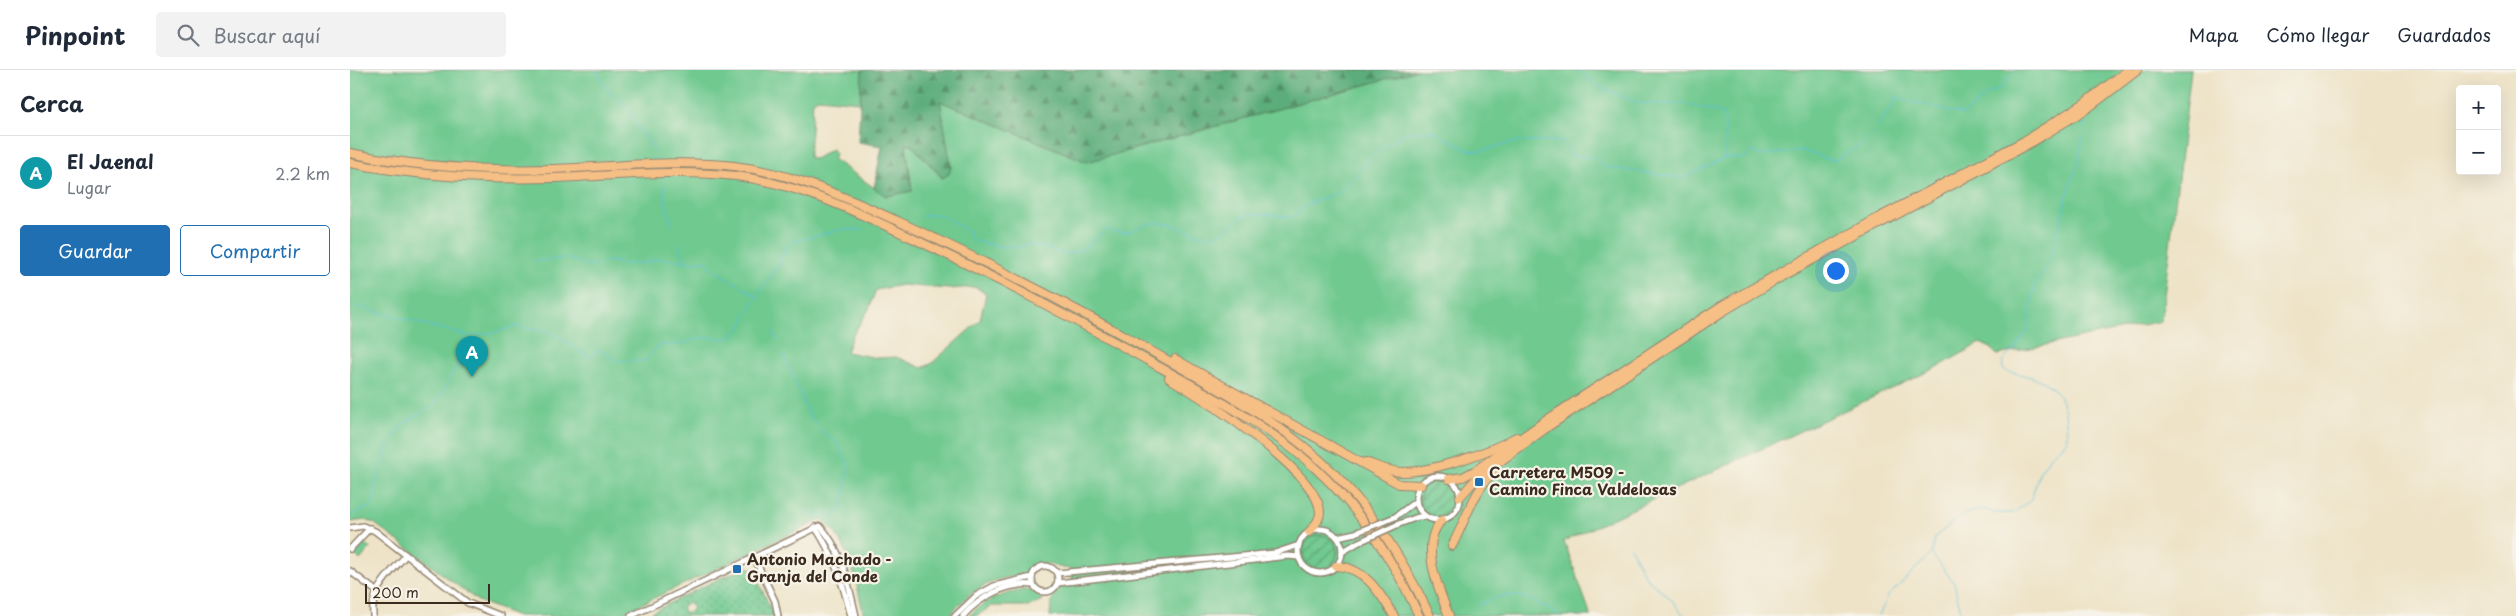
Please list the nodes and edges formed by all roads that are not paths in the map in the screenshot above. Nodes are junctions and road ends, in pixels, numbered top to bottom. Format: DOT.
graph roads {
  1 [pos="2128,70"];
  2 [pos="2138,70"];
  3 [pos="350,153"];
  4 [pos="350,163"];
  5 [pos="1082,312"];
  6 [pos="1085,326"];
  7 [pos="1643,355"];
  8 [pos="1536,434"];
  9 [pos="1344,455"];
  10 [pos="1448,479"];
  11 [pos="1421,485"];
  12 [pos="1460,497"];
  13 [pos="1416,501"];
  14 [pos="1426,517"];
  15 [pos="1442,520"];
  16 [pos="350,528"];
  17 [pos="370,528"];
  18 [pos="818,528"];
  19 [pos="1310,532"];
  20 [pos="1337,537"];
  21 [pos="1299,545"];
  22 [pos="1452,546"];
  23 [pos="350,549"];
  24 [pos="1342,552"];
  25 [pos="406,555"];
  26 [pos="754,557"];
  27 [pos="1299,557"];
  28 [pos="1336,566"];
  29 [pos="350,571"];
  30 [pos="1057,573"];
  31 [pos="1032,577"];
  32 [pos="1058,583"];
  33 [pos="1033,585"];
  34 [pos="376,591"];
  35 [pos="373,616"];
  36 [pos="501,616"];
  37 [pos="631,616"];
  38 [pos="778,616"];
  39 [pos="851,616"];
  40 [pos="856,616"];
  41 [pos="955,616"];
  42 [pos="963,616"];
  43 [pos="1394,616"];
  44 [pos="1419,616"];
  45 [pos="1430,616"];
  46 [pos="1449,616"];
  1 -- 7 [label="highway"];
  2 -- 8 [label="highway"];
  3 -- 5 [label="highway"];
  4 -- 6 [label="highway"];
  5 -- 9 [label="highway"];
  5 -- 45 [label="highway"];
  6 -- 19 [label="highway"];
  6 -- 44 [label="highway"];
  7 -- 9 [label="highway"];
  7 -- 10 [label="highway"];
  8 -- 12 [label="highway"];
  8 -- 22 [label="highway"];
  9 -- 11 [label="highway"];
  10 -- 11 [label="street"];
  10 -- 12 [label="street"];
  11 -- 13 [label="street"];
  12 -- 15 [label="street"];
  13 -- 14 [label="street"];
  13 -- 20 [label="street, bridge"];
  14 -- 15 [label="street"];
  14 -- 24 [label="street, bridge"];
  15 -- 46 [label="highway"];
  16 -- 17 [label="street"];
  17 -- 23 [label="street"];
  17 -- 25 [label="street"];
  18 -- 26 [label="street"];
  18 -- 39 [label="street"];
  18 -- 40 [label="street"];
  19 -- 20 [label="street"];
  19 -- 21 [label="street"];
  20 -- 24 [label="street"];
  21 -- 27 [label="street"];
  21 -- 30 [label="street"];
  24 -- 28 [label="street"];
  25 -- 34 [label="street"];
  25 -- 36 [label="street"];
  26 -- 37 [label="street"];
  26 -- 38 [label="street"];
  27 -- 28 [label="street"];
  27 -- 32 [label="street"];
  28 -- 43 [label="highway"];
  29 -- 34 [label="street"];
  30 -- 31 [label="street"];
  30 -- 32 [label="street"];
  31 -- 33 [label="street"];
  31 -- 41 [label="street"];
  32 -- 33 [label="street"];
  33 -- 42 [label="street"];
  34 -- 35 [label="street"];
}
